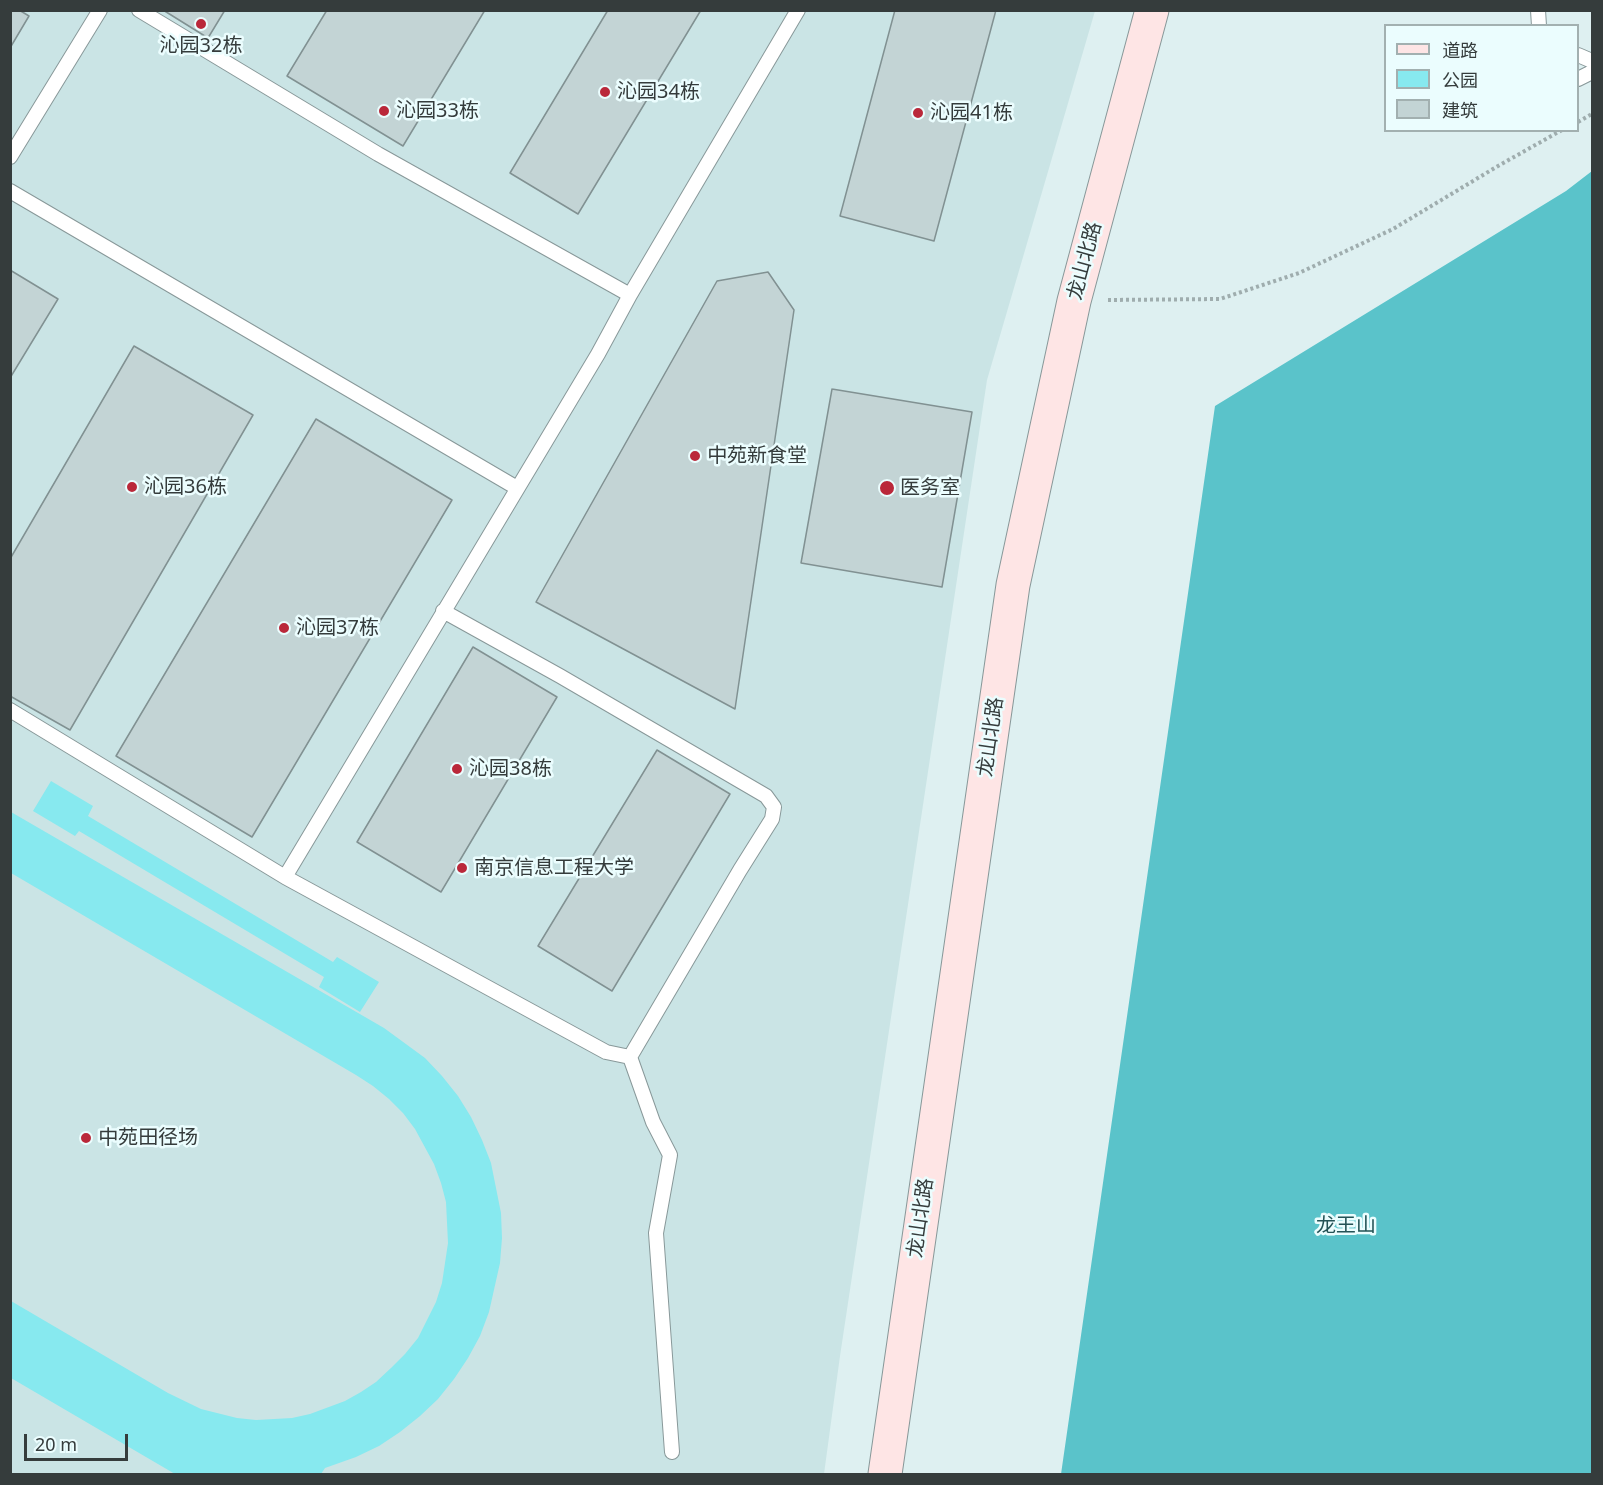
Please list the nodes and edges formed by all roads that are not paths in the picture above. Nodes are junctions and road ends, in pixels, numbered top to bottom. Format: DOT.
graph roads {
  1 [pos="100,10"];
  2 [pos="139,10"];
  3 [pos="798,10"];
  4 [pos="1152,10"];
  5 [pos="1579,55"];
  6 [pos="1593,62"];
  7 [pos="1593,72"];
  8 [pos="1579,79"];
  9 [pos="10,157"];
  10 [pos="10,191"];
  11 [pos="630,295"];
  12 [pos="517,488"];
  13 [pos="443,611"];
  14 [pos="10,710"];
  15 [pos="285,877"];
  16 [pos="630,1056"];
  17 [pos="672,1452"];
  18 [pos="885,1474"];
  1 -- 9 [label="lane"];
  2 -- 11 [label="lane"];
  3 -- 11 [label="lane"];
  4 -- 18 [label="street, 龙山北路"];
  5 -- 6 [label="lane"];
  7 -- 8 [label="lane"];
  10 -- 12 [label="lane"];
  11 -- 12 [label="lane"];
  12 -- 13 [label="lane"];
  13 -- 15 [label="lane"];
  13 -- 16 [label="lane"];
  14 -- 15 [label="lane"];
  15 -- 16 [label="lane"];
  16 -- 17 [label="lane"];
}
